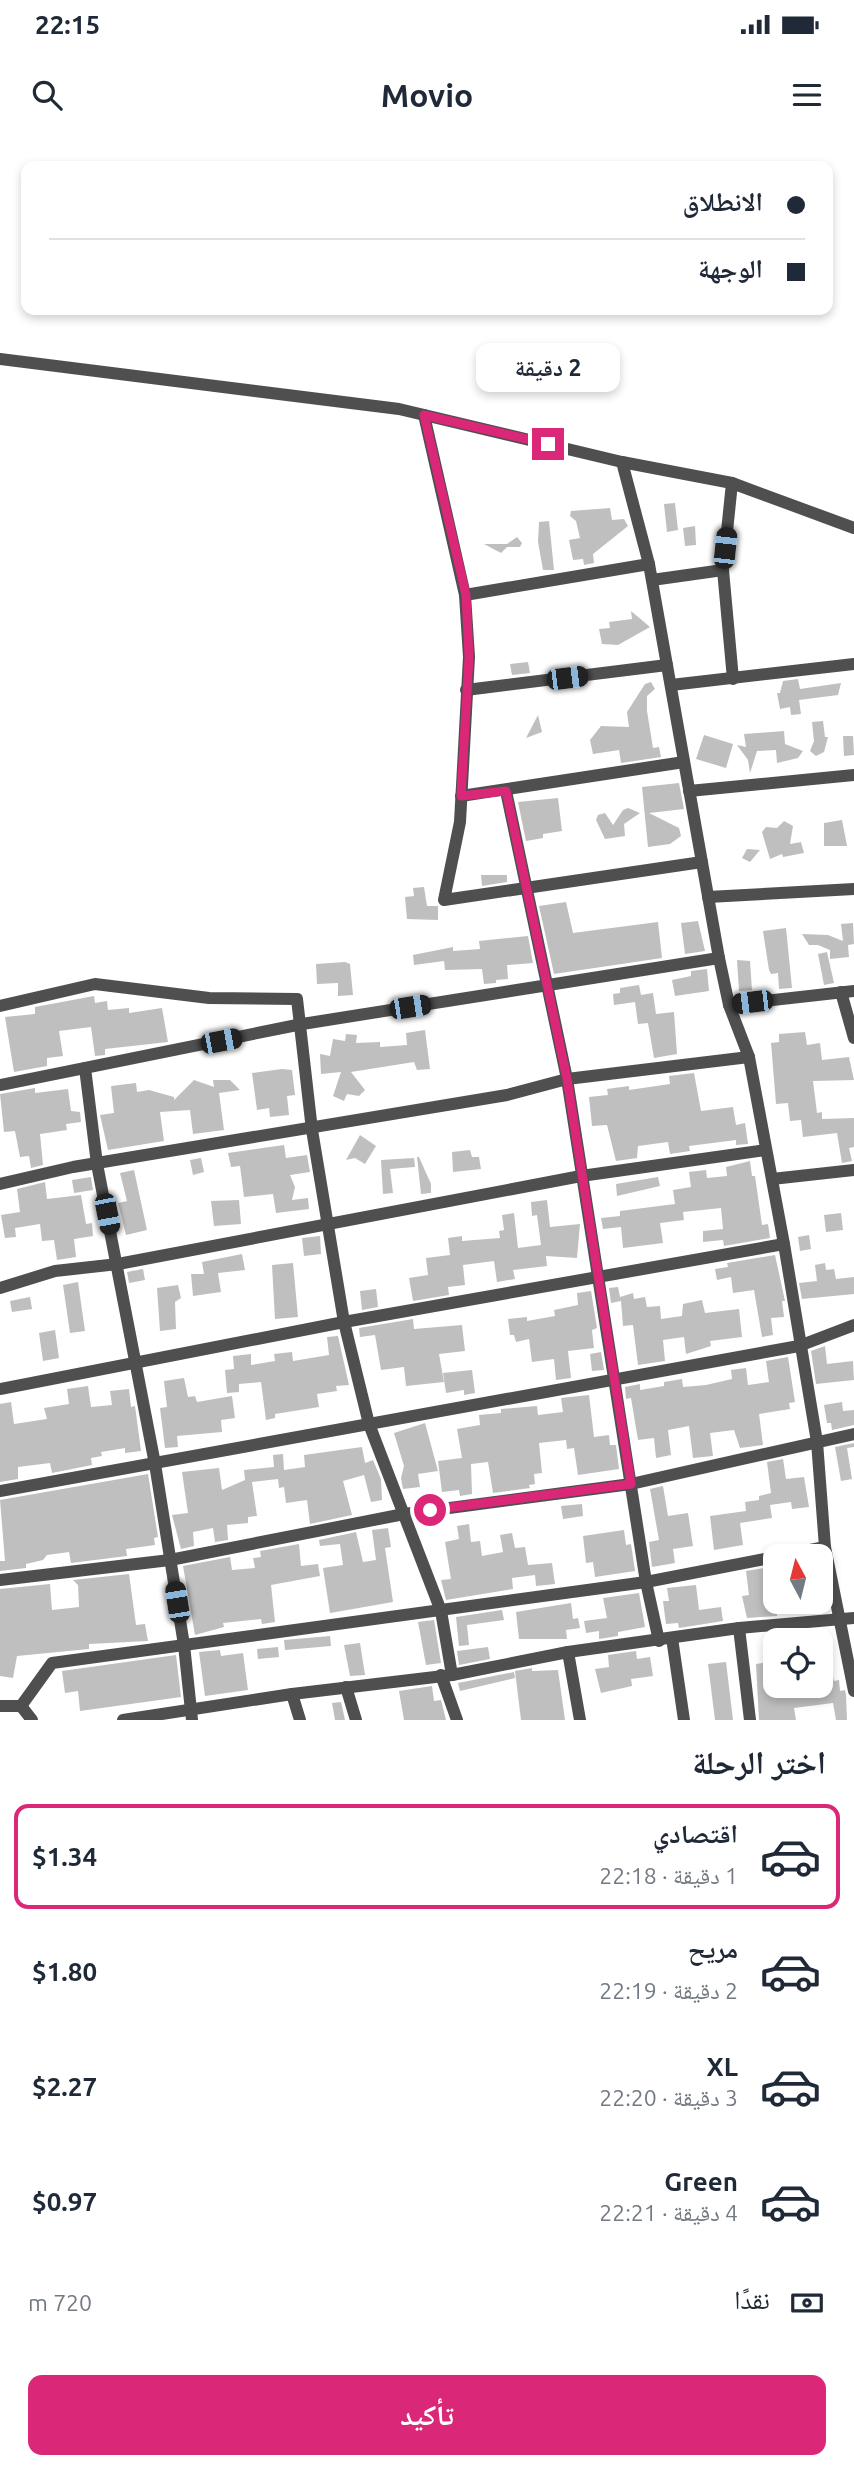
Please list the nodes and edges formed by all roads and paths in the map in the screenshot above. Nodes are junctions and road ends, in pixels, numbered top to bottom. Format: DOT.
graph roads {
  1 [pos="0,359"];
  2 [pos="424,415"];
  3 [pos="622,462"];
  4 [pos="732,483"];
  5 [pos="854,528"];
  6 [pos="649,564"];
  7 [pos="723,570"];
  8 [pos="652,580"];
  9 [pos="466,595"];
  10 [pos="854,664"];
  11 [pos="667,665"];
  12 [pos="733,679"];
  13 [pos="671,685"];
  14 [pos="466,690"];
  15 [pos="684,762"];
  16 [pos="854,775"];
  17 [pos="506,791"];
  18 [pos="689,791"];
  19 [pos="461,796"];
  20 [pos="702,862"];
  21 [pos="854,889"];
  22 [pos="524,890"];
  23 [pos="708,897"];
  24 [pos="719,958"];
  25 [pos="545,985"];
  26 [pos="847,992"];
  27 [pos="729,1005"];
  28 [pos="0,1006"];
  29 [pos="302,1024"];
  30 [pos="854,1038"];
  31 [pos="748,1057"];
  32 [pos="85,1068"];
  33 [pos="567,1079"];
  34 [pos="0,1085"];
  35 [pos="312,1130"];
  36 [pos="766,1150"];
  37 [pos="97,1164"];
  38 [pos="854,1170"];
  39 [pos="581,1177"];
  40 [pos="772,1179"];
  41 [pos="0,1184"];
  42 [pos="328,1224"];
  43 [pos="784,1244"];
  44 [pos="118,1264"];
  45 [pos="600,1277"];
  46 [pos="0,1288"];
  47 [pos="344,1322"];
  48 [pos="854,1325"];
  49 [pos="799,1346"];
  50 [pos="135,1364"];
  51 [pos="615,1377"];
  52 [pos="0,1389"];
  53 [pos="369,1424"];
  54 [pos="854,1434"];
  55 [pos="817,1442"];
  56 [pos="155,1464"];
  57 [pos="631,1484"];
  58 [pos="0,1491"];
  59 [pos="404,1514"];
  60 [pos="825,1544"];
  61 [pos="763,1559"];
  62 [pos="170,1560"];
  63 [pos="0,1580"];
  64 [pos="646,1582"];
  65 [pos="833,1588"];
  66 [pos="441,1611"];
  67 [pos="854,1618"];
  68 [pos="839,1619"];
  69 [pos="739,1628"];
  70 [pos="672,1638"];
  71 [pos="659,1641"];
  72 [pos="184,1645"];
  73 [pos="568,1652"];
  74 [pos="447,1675"];
  75 [pos="346,1687"];
  76 [pos="854,1691"];
  77 [pos="292,1694"];
  78 [pos="0,1706"];
  79 [pos="21,1706"];
  80 [pos="191,1716"];
  81 [pos="32,1720"];
  82 [pos="123,1720"];
  83 [pos="300,1720"];
  84 [pos="356,1720"];
  85 [pos="457,1720"];
  86 [pos="580,1720"];
  87 [pos="684,1720"];
  88 [pos="750,1720"];
  1 -- 2 [label="street"];
  2 -- 3 [label="street"];
  2 -- 9 [label="street"];
  3 -- 4 [label="street"];
  3 -- 6 [label="street"];
  4 -- 5 [label="street"];
  4 -- 7 [label="street"];
  6 -- 8 [label="street"];
  6 -- 9 [label="street"];
  7 -- 8 [label="street"];
  7 -- 12 [label="street"];
  8 -- 11 [label="street"];
  9 -- 14 [label="street"];
  10 -- 12 [label="street"];
  11 -- 13 [label="street"];
  11 -- 14 [label="street"];
  12 -- 13 [label="street"];
  13 -- 15 [label="street"];
  14 -- 19 [label="street"];
  15 -- 17 [label="street"];
  15 -- 18 [label="street"];
  16 -- 18 [label="street"];
  17 -- 19 [label="street"];
  17 -- 22 [label="street"];
  18 -- 20 [label="street"];
  19 -- 22 [label="street"];
  20 -- 22 [label="street"];
  20 -- 23 [label="street"];
  21 -- 23 [label="street"];
  22 -- 25 [label="street"];
  23 -- 24 [label="street"];
  24 -- 25 [label="street"];
  24 -- 27 [label="street"];
  25 -- 29 [label="street"];
  25 -- 33 [label="street"];
  26 -- 27 [label="street"];
  26 -- 30 [label="street"];
  27 -- 31 [label="street"];
  28 -- 29 [label="street"];
  29 -- 32 [label="street"];
  29 -- 35 [label="street"];
  31 -- 33 [label="street"];
  31 -- 36 [label="street"];
  32 -- 34 [label="street"];
  32 -- 37 [label="street"];
  33 -- 35 [label="street"];
  33 -- 39 [label="street"];
  35 -- 37 [label="street"];
  35 -- 42 [label="street"];
  36 -- 39 [label="street"];
  36 -- 40 [label="street"];
  37 -- 41 [label="street"];
  37 -- 44 [label="street"];
  38 -- 40 [label="street"];
  39 -- 42 [label="street"];
  39 -- 45 [label="street"];
  40 -- 43 [label="street"];
  42 -- 44 [label="street"];
  42 -- 47 [label="street"];
  43 -- 45 [label="street"];
  43 -- 49 [label="street"];
  44 -- 46 [label="street"];
  44 -- 50 [label="street"];
  45 -- 47 [label="street"];
  45 -- 51 [label="street"];
  47 -- 50 [label="street"];
  47 -- 53 [label="street"];
  48 -- 49 [label="street"];
  49 -- 51 [label="street"];
  49 -- 55 [label="street"];
  50 -- 52 [label="street"];
  50 -- 56 [label="street"];
  51 -- 53 [label="street"];
  51 -- 57 [label="street"];
  53 -- 56 [label="street"];
  53 -- 59 [label="street"];
  54 -- 55 [label="street"];
  55 -- 57 [label="street"];
  55 -- 60 [label="street"];
  56 -- 58 [label="street"];
  56 -- 62 [label="street"];
  57 -- 59 [label="street"];
  57 -- 64 [label="street"];
  59 -- 62 [label="street"];
  59 -- 66 [label="street"];
  61 -- 64 [label="street"];
  62 -- 63 [label="street"];
  62 -- 72 [label="street"];
  64 -- 66 [label="street"];
  64 -- 71 [label="street"];
  65 -- 68 [label="street"];
  66 -- 72 [label="street"];
  66 -- 74 [label="street"];
  67 -- 68 [label="street"];
  68 -- 69 [label="street"];
  68 -- 76 [label="street"];
  69 -- 70 [label="street"];
  69 -- 88 [label="street"];
  70 -- 71 [label="street"];
  70 -- 87 [label="street"];
  71 -- 73 [label="street"];
  72 -- 79 [label="street"];
  72 -- 80 [label="street"];
  73 -- 74 [label="street"];
  73 -- 86 [label="street"];
  74 -- 75 [label="street"];
  74 -- 85 [label="street"];
  75 -- 77 [label="street"];
  75 -- 84 [label="street"];
  77 -- 80 [label="street"];
  77 -- 83 [label="street"];
  78 -- 79 [label="street"];
  79 -- 81 [label="street"];
  80 -- 82 [label="street"];
}
